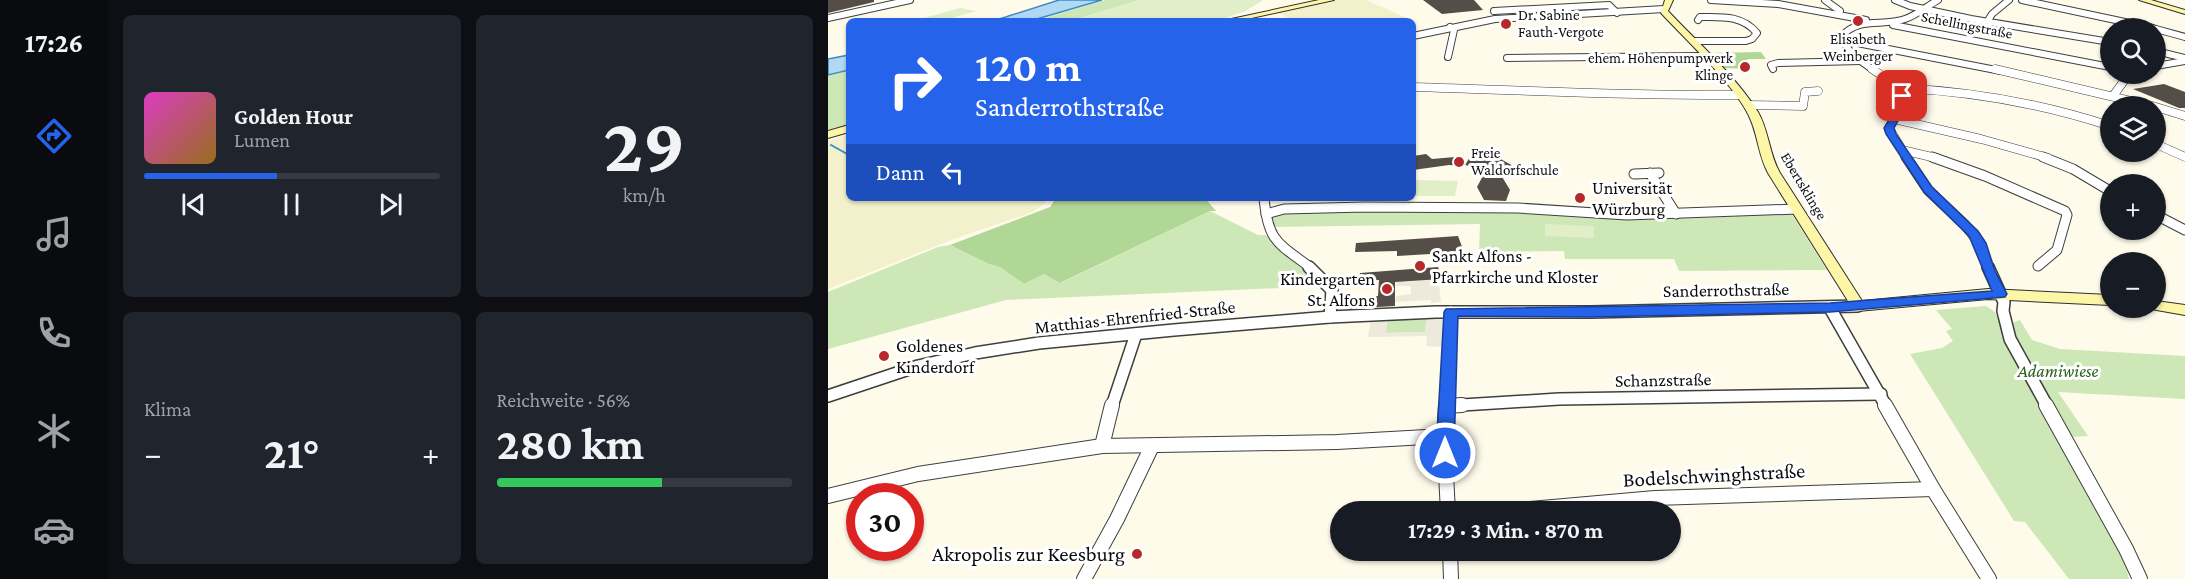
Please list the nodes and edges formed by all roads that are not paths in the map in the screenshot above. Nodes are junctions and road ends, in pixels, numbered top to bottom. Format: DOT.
graph roads {
  1 [pos="910,0"];
  2 [pos="1330,0"];
  3 [pos="1669,0"];
  4 [pos="1711,0"];
  5 [pos="1720,0"];
  6 [pos="1825,0"];
  7 [pos="1895,0"];
  8 [pos="1938,0"];
  9 [pos="2009,0"];
  10 [pos="2022,0"];
  11 [pos="2143,0"];
  12 [pos="1267,3"];
  13 [pos="1664,9"];
  14 [pos="1922,9"];
  15 [pos="1494,11"];
  16 [pos="2185,12"];
  17 [pos="1617,13"];
  18 [pos="1839,15"];
  19 [pos="828,18"];
  20 [pos="1234,18"];
  21 [pos="1240,18"];
  22 [pos="2104,18"];
  23 [pos="1698,20"];
  24 [pos="1874,22"];
  25 [pos="1987,22"];
  26 [pos="1450,27"];
  27 [pos="2181,27"];
  28 [pos="2166,32"];
  29 [pos="1416,35"];
  30 [pos="2185,37"];
  31 [pos="1842,40"];
  32 [pos="2100,40"];
  33 [pos="1693,41"];
  34 [pos="2166,54"];
  35 [pos="1703,56"];
  36 [pos="1448,57"];
  37 [pos="1507,57"];
  38 [pos="2185,60"];
  39 [pos="1861,61"];
  40 [pos="2166,64"];
  41 [pos="2100,65"];
  42 [pos="1773,69"];
  43 [pos="2122,84"];
  44 [pos="1416,87"];
  45 [pos="1897,88"];
  46 [pos="1818,91"];
  47 [pos="1740,95"];
  48 [pos="2113,96"];
  49 [pos="1748,105"];
  50 [pos="2166,110"];
  51 [pos="2185,116"];
  52 [pos="1894,119"];
  53 [pos="2100,123"];
  54 [pos="846,129"];
  55 [pos="828,135"];
  56 [pos="2166,148"];
  57 [pos="1902,150"];
  58 [pos="2185,157"];
  59 [pos="1634,174"];
  60 [pos="2100,185"];
  61 [pos="1264,201"];
  62 [pos="1797,209"];
  63 [pos="1266,214"];
  64 [pos="1676,214"];
  65 [pos="2166,220"];
  66 [pos="2185,230"];
  67 [pos="2038,266"];
  68 [pos="2000,294"];
  69 [pos="2100,299"];
  70 [pos="1858,306"];
  71 [pos="2166,307"];
  72 [pos="1830,308"];
  73 [pos="2185,310"];
  74 [pos="1451,312"];
  75 [pos="1330,317"];
  76 [pos="1136,334"];
  77 [pos="1881,394"];
  78 [pos="828,396"];
  79 [pos="1446,406"];
  80 [pos="1444,436"];
  81 [pos="1102,446"];
  82 [pos="1152,446"];
  83 [pos="1933,489"];
  84 [pos="828,496"];
  85 [pos="1447,501"];
  86 [pos="1622,501"];
  87 [pos="1450,561"];
  88 [pos="1084,579"];
  89 [pos="1451,579"];
  90 [pos="1989,579"];
  91 [pos="2140,579"];
  1 -- 19 [label="street"];
  2 -- 21 [label="street"];
  3 -- 13 [label="street"];
  4 -- 5 [label="street, Schellingstraße"];
  5 -- 18 [label="street, Schellingstraße"];
  6 -- 18 [label="street"];
  7 -- 14 [label="street"];
  8 -- 14 [label="street"];
  9 -- 25 [label="street"];
  10 -- 22 [label="street"];
  11 -- 16 [label="street"];
  12 -- 20 [label="street"];
  13 -- 17 [label="street"];
  13 -- 33 [label="street, Ebertsklinge"];
  14 -- 24 [label="street"];
  14 -- 25 [label="street"];
  15 -- 17 [label="street"];
  17 -- 26 [label="street"];
  18 -- 24 [label="street, Schellingstraße"];
  23 -- 33 [label="street"];
  24 -- 31 [label="street"];
  24 -- 41 [label="street, Schellingstraße"];
  25 -- 32 [label="street"];
  26 -- 29 [label="street"];
  26 -- 36 [label="street"];
  27 -- 28 [label="street"];
  28 -- 30 [label="street"];
  31 -- 39 [label="street"];
  31 -- 48 [label="street"];
  33 -- 35 [label="street, Ebertsklinge"];
  34 -- 38 [label="street"];
  35 -- 37 [label="street"];
  35 -- 47 [label="street, Ebertsklinge"];
  38 -- 40 [label="street"];
  39 -- 42 [label="street"];
  39 -- 45 [label="street"];
  43 -- 48 [label="street"];
  44 -- 47 [label="street"];
  45 -- 52 [label="street"];
  45 -- 53 [label="street"];
  46 -- 49 [label="street"];
  47 -- 49 [label="street, Ebertsklinge"];
  49 -- 62 [label="street, Ebertsklinge"];
  50 -- 51 [label="street"];
  52 -- 57 [label="street"];
  52 -- 60 [label="street"];
  54 -- 55 [label="street"];
  56 -- 58 [label="street"];
  57 -- 67 [label="street"];
  57 -- 68 [label="street"];
  59 -- 64 [label="street"];
  61 -- 63 [label="street"];
  62 -- 64 [label="street"];
  62 -- 70 [label="street, Ebertsklinge"];
  63 -- 64 [label="street"];
  63 -- 75 [label="street"];
  65 -- 66 [label="street"];
  68 -- 69 [label="street, Sanderrothstraße"];
  68 -- 70 [label="street, Sanderrothstraße"];
  68 -- 91 [label="street"];
  70 -- 72 [label="street, Sanderrothstraße"];
  71 -- 73 [label="street"];
  72 -- 74 [label="street, Sanderrothstraße"];
  72 -- 77 [label="street"];
  74 -- 75 [label="street, Matthias-Ehrenfried-Straße"];
  74 -- 79 [label="street"];
  75 -- 76 [label="street, Matthias-Ehrenfried-Straße"];
  76 -- 78 [label="street, Matthias-Ehrenfried-Straße"];
  76 -- 81 [label="street"];
  77 -- 79 [label="street, Schanzstraße"];
  77 -- 83 [label="street"];
  79 -- 80 [label="street"];
  80 -- 82 [label="street"];
  80 -- 85 [label="street"];
  81 -- 82 [label="street"];
  81 -- 84 [label="street"];
  82 -- 88 [label="street"];
  83 -- 86 [label="street, Bodelschwinghstraße"];
  83 -- 90 [label="street"];
  87 -- 89 [label="street"];
}
